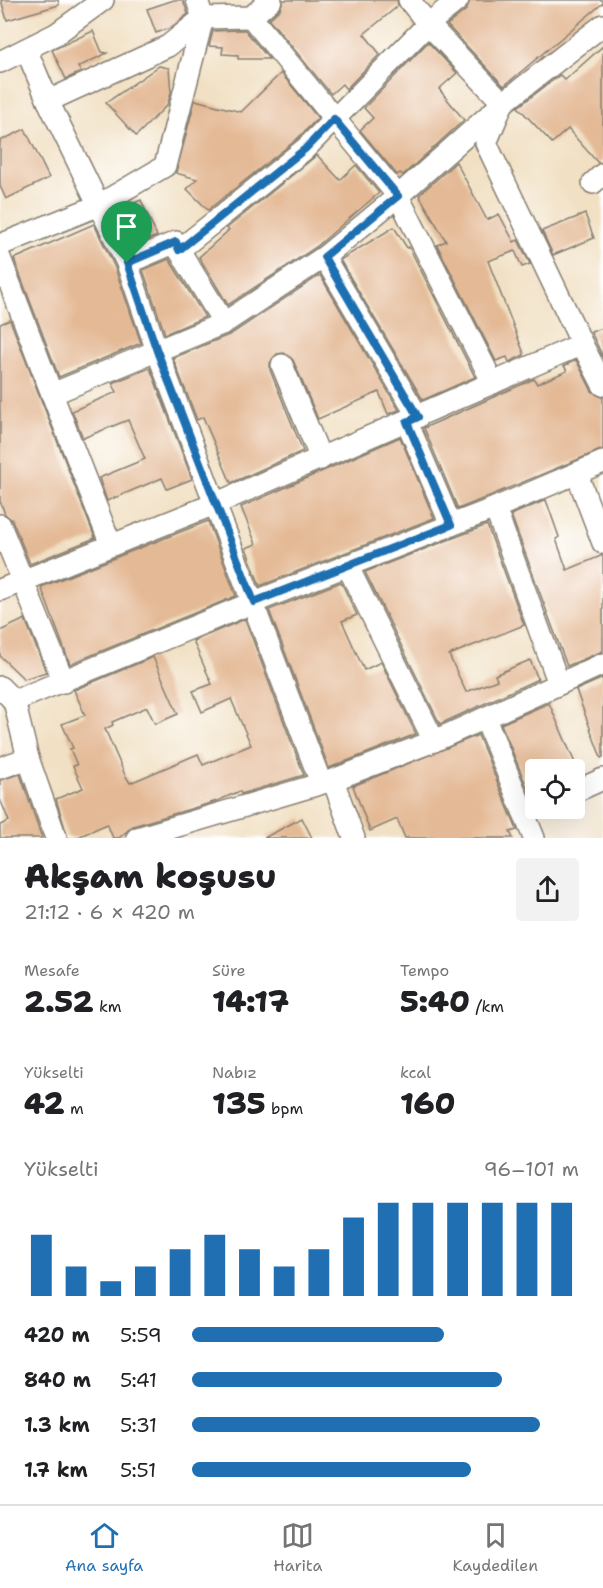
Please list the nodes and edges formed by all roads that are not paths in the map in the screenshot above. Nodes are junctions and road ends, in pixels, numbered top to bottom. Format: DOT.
graph roads {
  1 [pos="103,0"];
  2 [pos="271,0"];
  3 [pos="409,0"];
  4 [pos="458,0"];
  5 [pos="200,9"];
  6 [pos="251,17"];
  7 [pos="428,24"];
  8 [pos="603,25"];
  9 [pos="26,49"];
  10 [pos="0,62"];
  11 [pos="48,101"];
  12 [pos="503,103"];
  13 [pos="334,119"];
  14 [pos="398,196"];
  15 [pos="97,206"];
  16 [pos="0,245"];
  17 [pos="179,250"];
  18 [pos="324,257"];
  19 [pos="0,258"];
  20 [pos="127,263"];
  21 [pos="224,323"];
  22 [pos="582,344"];
  23 [pos="157,351"];
  24 [pos="282,365"];
  25 [pos="493,383"];
  26 [pos="603,385"];
  27 [pos="52,394"];
  28 [pos="413,419"];
  29 [pos="321,459"];
  30 [pos="603,462"];
  31 [pos="577,474"];
  32 [pos="216,503"];
  33 [pos="495,508"];
  34 [pos="0,525"];
  35 [pos="451,525"];
  36 [pos="603,543"];
  37 [pos="111,545"];
  38 [pos="347,566"];
  39 [pos="22,581"];
  40 [pos="0,590"];
  41 [pos="254,602"];
  42 [pos="603,664"];
  43 [pos="64,682"];
  44 [pos="559,684"];
  45 [pos="7,694"];
  46 [pos="485,718"];
  47 [pos="434,741"];
  48 [pos="28,758"];
  49 [pos="0,768"];
  50 [pos="603,779"];
  51 [pos="327,782"];
  52 [pos="585,787"];
  53 [pos="525,796"];
  54 [pos="533,819"];
  55 [pos="56,838"];
  56 [pos="137,838"];
  57 [pos="354,838"];
  58 [pos="534,838"];
  1 -- 9 [label="street"];
  2 -- 6 [label="street"];
  3 -- 7 [label="street"];
  4 -- 7 [label="street"];
  5 -- 6 [label="street"];
  5 -- 11 [label="street"];
  5 -- 15 [label="street"];
  6 -- 13 [label="street"];
  7 -- 12 [label="street"];
  7 -- 13 [label="street"];
  8 -- 12 [label="street"];
  9 -- 10 [label="street"];
  9 -- 11 [label="street"];
  11 -- 15 [label="street"];
  12 -- 14 [label="street"];
  12 -- 22 [label="street"];
  13 -- 14 [label="street"];
  13 -- 17 [label="street"];
  14 -- 18 [label="street"];
  14 -- 25 [label="street"];
  15 -- 16 [label="street"];
  15 -- 20 [label="street"];
  17 -- 20 [label="street"];
  17 -- 21 [label="street"];
  18 -- 21 [label="street"];
  18 -- 28 [label="street"];
  19 -- 27 [label="street"];
  20 -- 23 [label="street"];
  21 -- 23 [label="street"];
  22 -- 25 [label="street"];
  22 -- 26 [label="street"];
  23 -- 27 [label="street"];
  23 -- 32 [label="street"];
  24 -- 29 [label="street"];
  25 -- 28 [label="street"];
  27 -- 37 [label="street"];
  28 -- 29 [label="street"];
  28 -- 35 [label="street"];
  29 -- 32 [label="street"];
  30 -- 31 [label="street"];
  31 -- 33 [label="street"];
  31 -- 36 [label="street"];
  32 -- 37 [label="street"];
  32 -- 41 [label="street"];
  33 -- 35 [label="street"];
  33 -- 44 [label="street"];
  34 -- 39 [label="street"];
  35 -- 38 [label="street"];
  37 -- 39 [label="street"];
  38 -- 41 [label="street"];
  38 -- 47 [label="street"];
  39 -- 40 [label="street"];
  39 -- 43 [label="street"];
  41 -- 43 [label="street"];
  41 -- 51 [label="street"];
  42 -- 44 [label="street"];
  43 -- 45 [label="street"];
  44 -- 46 [label="street"];
  45 -- 48 [label="street"];
  46 -- 47 [label="street"];
  46 -- 53 [label="street"];
  47 -- 51 [label="street"];
  48 -- 49 [label="street"];
  48 -- 55 [label="street"];
  50 -- 52 [label="street"];
  51 -- 56 [label="street"];
  51 -- 57 [label="street"];
  54 -- 58 [label="street"];
}
